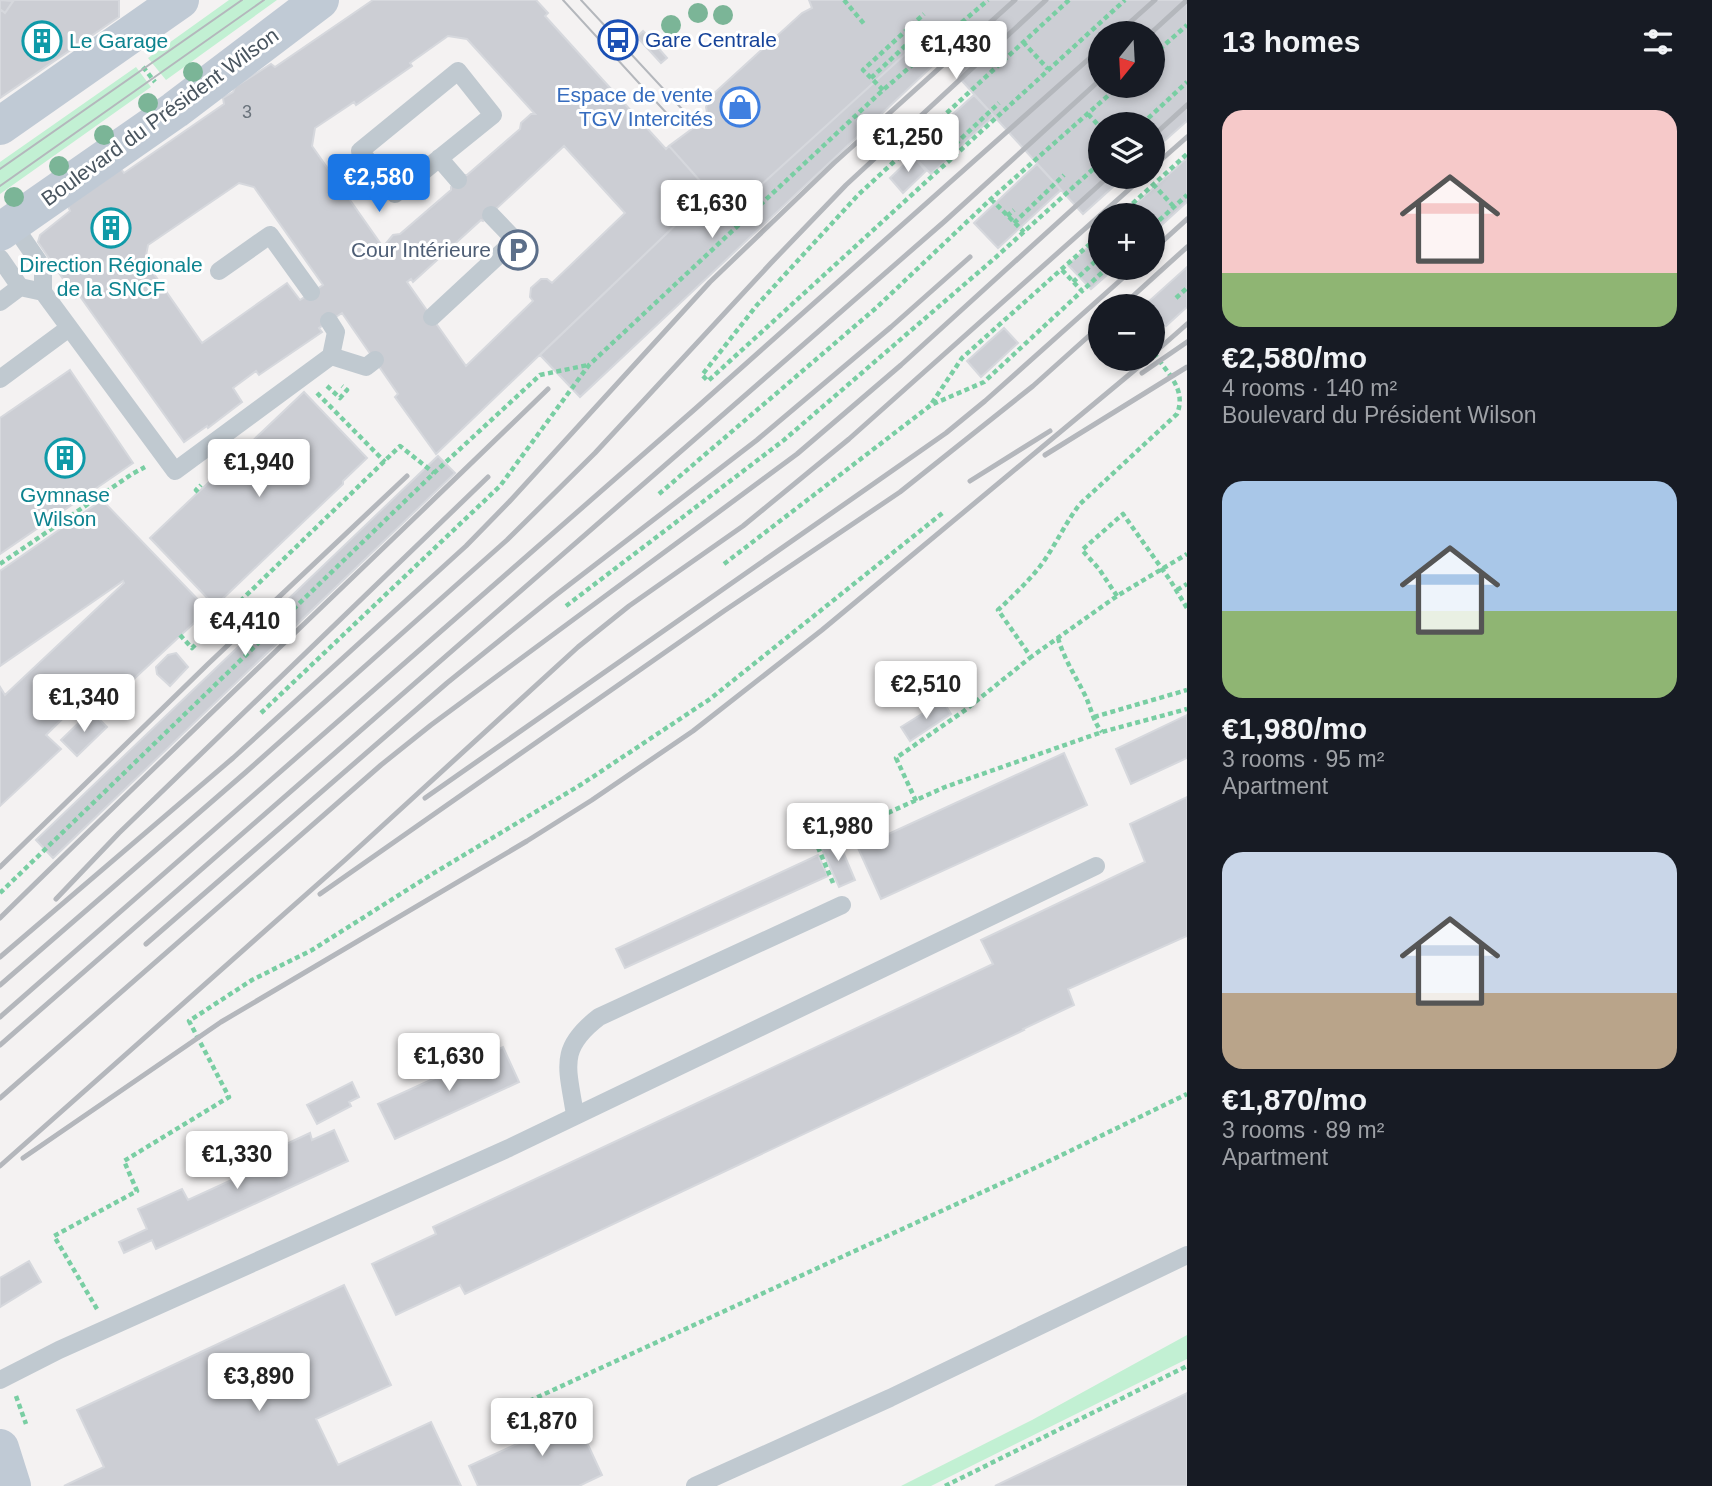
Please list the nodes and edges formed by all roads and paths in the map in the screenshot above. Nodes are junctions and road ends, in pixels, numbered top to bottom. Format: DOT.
graph roads {
  1 [pos="180,0"];
  2 [pos="320,0"];
  3 [pos="844,0"];
  4 [pos="988,0"];
  5 [pos="1069,0"];
  6 [pos="1125,0"];
  7 [pos="924,15"];
  8 [pos="865,25"];
  9 [pos="1187,25"];
  10 [pos="919,33"];
  11 [pos="1023,42"];
  12 [pos="1166,44"];
  13 [pos="1040,60"];
  14 [pos="1035,65"];
  15 [pos="1048,69"];
  16 [pos="871,78"];
  17 [pos="1187,82"];
  18 [pos="883,90"];
  19 [pos="1106,98"];
  20 [pos="999,103"];
  21 [pos="1090,112"];
  22 [pos="1155,112"];
  23 [pos="1088,114"];
  24 [pos="0,126"];
  25 [pos="928,128"];
  26 [pos="947,136"];
  27 [pos="942,142"];
  28 [pos="949,150"];
  29 [pos="1187,154"];
  30 [pos="955,156"];
  31 [pos="439,158"];
  32 [pos="1165,173"];
  33 [pos="1088,174"];
  34 [pos="1065,175"];
  35 [pos="458,180"];
  36 [pos="1148,189"];
  37 [pos="1156,189"];
  38 [pos="1187,195"];
  39 [pos="991,199"];
  40 [pos="1133,203"];
  41 [pos="1174,207"];
  42 [pos="1013,210"];
  43 [pos="491,215"];
  44 [pos="1165,215"];
  45 [pos="1007,216"];
  46 [pos="1014,223"];
  47 [pos="6,227"];
  48 [pos="1024,232"];
  49 [pos="1088,246"];
  50 [pos="0,258"];
  51 [pos="1088,268"];
  52 [pos="1062,270"];
  53 [pos="219,271"];
  54 [pos="1094,280"];
  55 [pos="1073,282"];
  56 [pos="20,287"];
  57 [pos="1187,288"];
  58 [pos="1082,291"];
  59 [pos="43,292"];
  60 [pos="311,292"];
  61 [pos="1175,298"];
  62 [pos="0,302"];
  63 [pos="432,317"];
  64 [pos="329,321"];
  65 [pos="69,328"];
  66 [pos="331,356"];
  67 [pos="375,360"];
  68 [pos="589,365"];
  69 [pos="1165,367"];
  70 [pos="0,379"];
  71 [pos="931,405"];
  72 [pos="335,410"];
  73 [pos="165,457"];
  74 [pos="385,462"];
  75 [pos="434,473"];
  76 [pos="659,494"];
  77 [pos="945,511"];
  78 [pos="1187,554"];
  79 [pos="0,564"];
  80 [pos="724,564"];
  81 [pos="1162,569"];
  82 [pos="1187,584"];
  83 [pos="1177,590"];
  84 [pos="1117,596"];
  85 [pos="566,606"];
  86 [pos="1187,608"];
  87 [pos="180,635"];
  88 [pos="1058,638"];
  89 [pos="1031,657"];
  90 [pos="1187,690"];
  91 [pos="1187,709"];
  92 [pos="261,713"];
  93 [pos="1094,717"];
  94 [pos="1102,732"];
  95 [pos="916,801"];
  96 [pos="1096,866"];
  97 [pos="0,893"];
  98 [pos="842,905"];
  99 [pos="1187,1094"];
  100 [pos="575,1115"];
  101 [pos="1187,1255"];
  102 [pos="88,1293"];
  103 [pos="1187,1366"];
  104 [pos="0,1380"];
  105 [pos="514,1408"];
  106 [pos="0,1448"];
  107 [pos="12,1486"];
  108 [pos="695,1486"];
  109 [pos="945,1486"];
  1 -- 24 [label="main road"];
  2 -- 47 [label="main road, Boulevard du Président Wilson"];
  3 -- 8 [label="path"];
  4 -- 18 [label="path"];
  5 -- 11 [label="path"];
  6 -- 15 [label="path"];
  7 -- 16 [label="path"];
  9 -- 12 [label="path"];
  10 -- 16 [label="path"];
  11 -- 13 [label="path"];
  11 -- 25 [label="path"];
  13 -- 14 [label="path"];
  13 -- 15 [label="path"];
  15 -- 30 [label="path"];
  16 -- 18 [label="path"];
  17 -- 22 [label="path"];
  18 -- 68 [label="path"];
  19 -- 21 [label="path"];
  20 -- 28 [label="path"];
  23 -- 39 [label="path"];
  25 -- 27 [label="path"];
  25 -- 30 [label="path"];
  26 -- 27 [label="path"];
  27 -- 28 [label="path"];
  28 -- 30 [label="path"];
  29 -- 32 [label="path"];
  31 -- 31 [label="lane"];
  31 -- 35 [label="lane"];
  33 -- 48 [label="path"];
  34 -- 46 [label="path"];
  36 -- 40 [label="path"];
  37 -- 41 [label="path"];
  38 -- 41 [label="path"];
  39 -- 45 [label="path"];
  39 -- 76 [label="path"];
  41 -- 44 [label="path"];
  42 -- 45 [label="path"];
  43 -- 63 [label="lane"];
  45 -- 46 [label="path"];
  46 -- 48 [label="path"];
  47 -- 59 [label="lane"];
  48 -- 85 [label="path"];
  49 -- 52 [label="path"];
  50 -- 56 [label="lane"];
  51 -- 55 [label="path"];
  52 -- 55 [label="path"];
  52 -- 71 [label="path"];
  53 -- 60 [label="lane"];
  54 -- 58 [label="path"];
  55 -- 58 [label="path"];
  56 -- 59 [label="lane"];
  56 -- 62 [label="lane"];
  57 -- 61 [label="path"];
  58 -- 71 [label="path"];
  59 -- 65 [label="lane"];
  64 -- 66 [label="lane"];
  65 -- 70 [label="lane"];
  65 -- 73 [label="lane"];
  66 -- 67 [label="lane"];
  66 -- 73 [label="lane"];
  68 -- 75 [label="path"];
  68 -- 92 [label="path"];
  69 -- 89 [label="path"];
  71 -- 80 [label="path"];
  72 -- 74 [label="path"];
  73 -- 79 [label="path"];
  74 -- 75 [label="path"];
  74 -- 87 [label="path"];
  75 -- 97 [label="path"];
  77 -- 102 [label="path"];
  78 -- 81 [label="path"];
  81 -- 83 [label="path"];
  81 -- 84 [label="path"];
  81 -- 84 [label="path"];
  82 -- 83 [label="path"];
  83 -- 86 [label="path"];
  84 -- 88 [label="path"];
  88 -- 89 [label="path"];
  88 -- 93 [label="path"];
  89 -- 95 [label="path"];
  90 -- 93 [label="path"];
  91 -- 94 [label="path"];
  93 -- 94 [label="path"];
  94 -- 95 [label="path"];
  95 -- 98 [label="path"];
  96 -- 100 [label="lane"];
  98 -- 100 [label="lane"];
  99 -- 105 [label="path"];
  100 -- 104 [label="lane"];
  101 -- 108 [label="lane"];
  103 -- 109 [label="path"];
  106 -- 107 [label="main road"];
}
